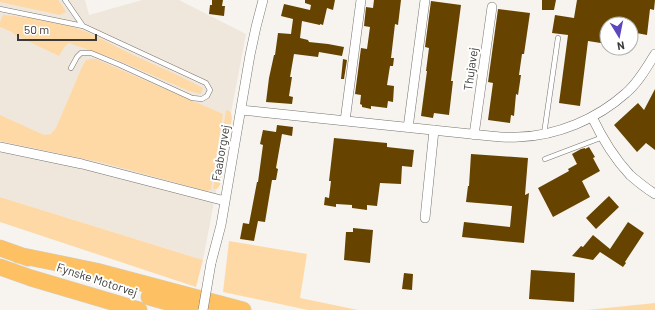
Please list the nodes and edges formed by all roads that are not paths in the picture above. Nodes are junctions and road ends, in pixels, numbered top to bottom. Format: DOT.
graph roads {
  1 [pos="65,0"];
  2 [pos="263,0"];
  3 [pos="361,0"];
  4 [pos="425,0"];
  5 [pos="492,7"];
  6 [pos="0,9"];
  7 [pos="83,26"];
  8 [pos="558,38"];
  9 [pos="655,54"];
  10 [pos="71,68"];
  11 [pos="241,110"];
  12 [pos="592,117"];
  13 [pos="344,121"];
  14 [pos="408,128"];
  15 [pos="434,130"];
  16 [pos="544,134"];
  17 [pos="474,135"];
  18 [pos="603,137"];
  19 [pos="0,147"];
  20 [pos="545,159"];
  21 [pos="655,194"];
  22 [pos="225,201"];
  23 [pos="425,218"];
  24 [pos="0,248"];
  25 [pos="18,255"];
  26 [pos="0,267"];
  27 [pos="139,310"];
  28 [pos="196,310"];
  29 [pos="204,310"];
  30 [pos="243,310"];
  1 -- 7 [label="lane"];
  2 -- 11 [label="street, Faaborgvej"];
  3 -- 13 [label="street"];
  4 -- 14 [label="street"];
  5 -- 17 [label="street, Thujavej"];
  6 -- 7 [label="lane"];
  7 -- 10 [label="lane"];
  8 -- 16 [label="lane"];
  9 -- 12 [label="street"];
  11 -- 13 [label="street"];
  11 -- 22 [label="street, Faaborgvej"];
  12 -- 16 [label="street"];
  12 -- 18 [label="street"];
  13 -- 14 [label="street"];
  14 -- 15 [label="street"];
  15 -- 17 [label="street"];
  15 -- 23 [label="street"];
  16 -- 17 [label="street"];
  18 -- 20 [label="lane"];
  18 -- 21 [label="street"];
  19 -- 22 [label="street"];
  22 -- 29 [label="street, Faaborgvej, bridge"];
  24 -- 25 [label="highway, Fynske Motorvej"];
  25 -- 28 [label="highway, Fynske Motorvej"];
  25 -- 30 [label="highway"];
  26 -- 27 [label="highway, Fynske Motorvej"];
}
